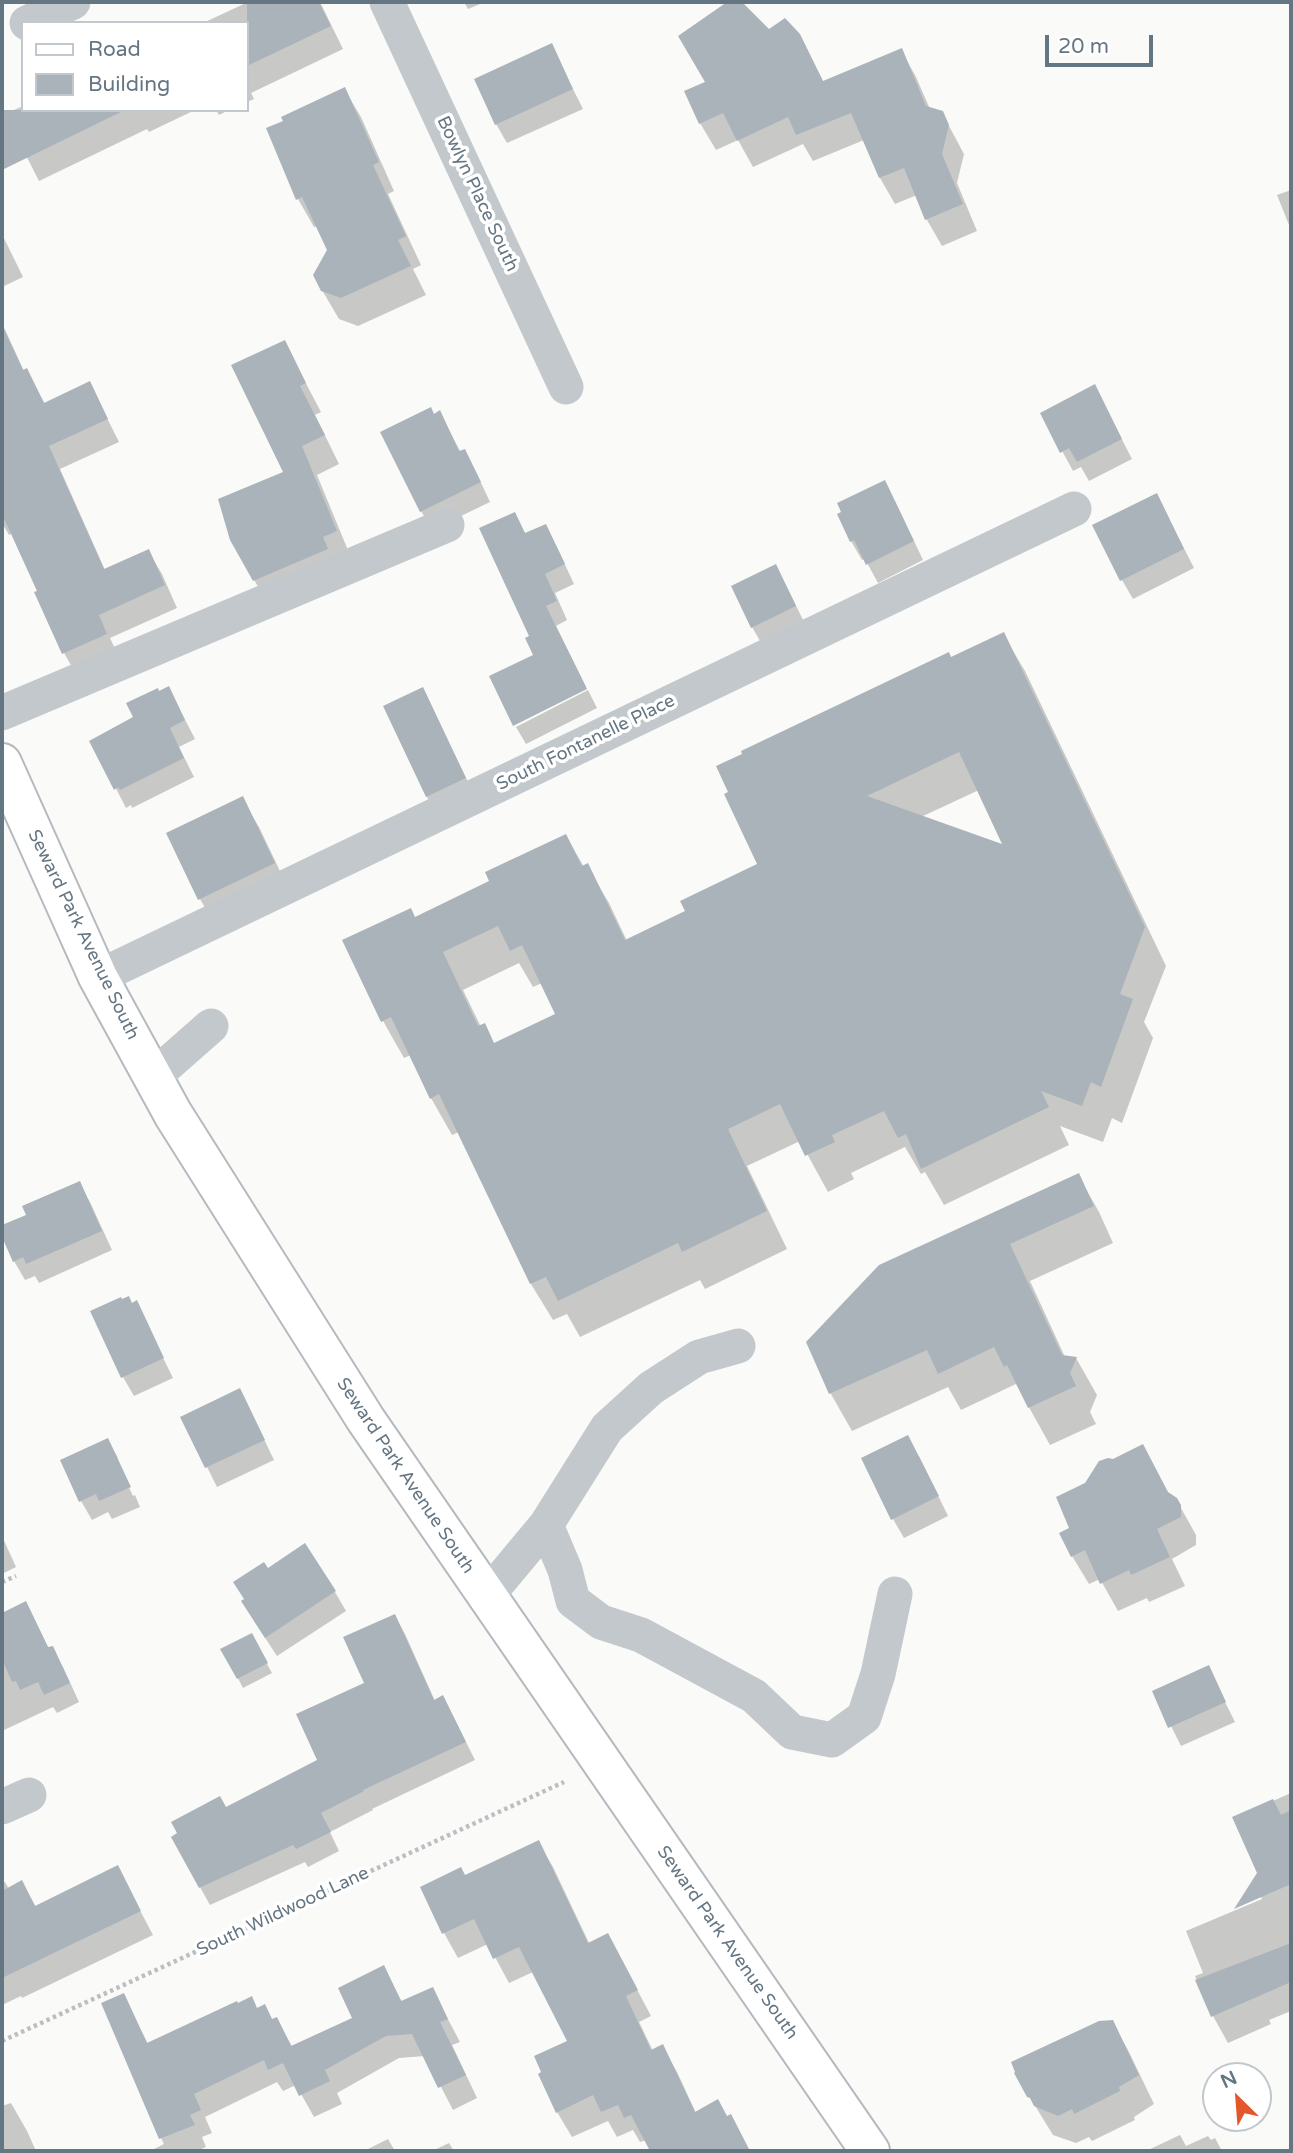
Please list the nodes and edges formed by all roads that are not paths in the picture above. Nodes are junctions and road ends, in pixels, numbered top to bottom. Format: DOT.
graph roads {
  1 [pos="74,2"];
  2 [pos="387,2"];
  3 [pos="32,21"];
  4 [pos="21,26"];
  5 [pos="2,34"];
  6 [pos="566,387"];
  7 [pos="1074,509"];
  8 [pos="447,525"];
  9 [pos="2,713"];
  10 [pos="2,763"];
  11 [pos="98,977"];
  12 [pos="211,1026"];
  13 [pos="153,1077"];
  14 [pos="738,1346"];
  15 [pos="546,1525"];
  16 [pos="895,1594"];
  17 [pos="486,1598"];
  18 [pos="870,2151"];
  1 -- 3 [label="street"];
  2 -- 6 [label="street, Bowlyn Place South"];
  4 -- 5 [label="street"];
  7 -- 11 [label="street, South Fontanelle Place"];
  8 -- 9 [label="street"];
  10 -- 11 [label="main road, Seward Park Avenue South"];
  11 -- 13 [label="main road, Seward Park Avenue South"];
  12 -- 13 [label="street"];
  13 -- 17 [label="main road, Seward Park Avenue South"];
  14 -- 15 [label="street"];
  15 -- 16 [label="street"];
  15 -- 17 [label="street"];
  17 -- 18 [label="main road, Seward Park Avenue South"];
}
